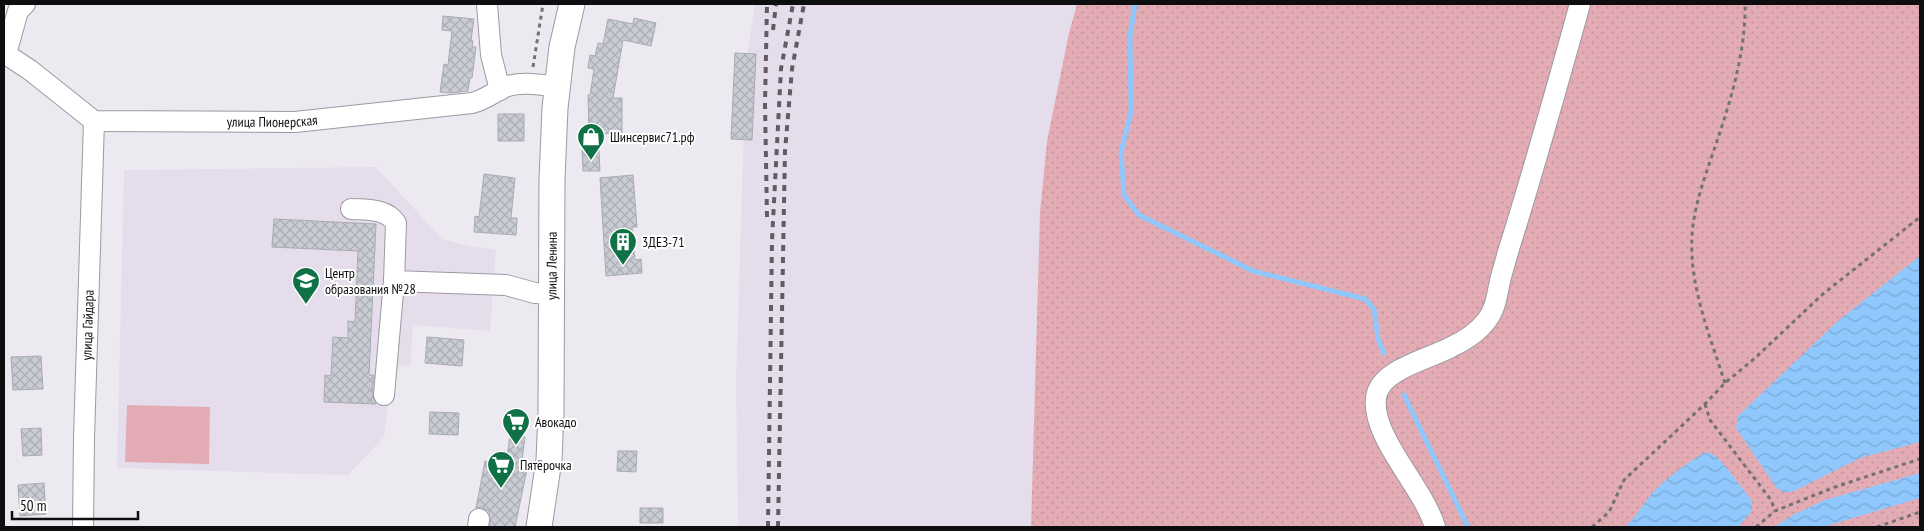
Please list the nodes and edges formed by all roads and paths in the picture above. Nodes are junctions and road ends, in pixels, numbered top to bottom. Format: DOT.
graph roads {
  1 [pos="25,4"];
  2 [pos="487,4"];
  3 [pos="572,4"];
  4 [pos="1580,4"];
  5 [pos="1745,4"];
  6 [pos="5,54"];
  7 [pos="558,87"];
  8 [pos="500,90"];
  9 [pos="94,122"];
  10 [pos="351,209"];
  11 [pos="1920,217"];
  12 [pos="394,281"];
  13 [pos="552,294"];
  14 [pos="1725,383"];
  15 [pos="384,395"];
  16 [pos="1706,404"];
  17 [pos="1920,459"];
  18 [pos="1774,511"];
  19 [pos="1920,512"];
  20 [pos="83,527"];
  21 [pos="539,527"];
  22 [pos="1435,527"];
  23 [pos="1592,527"];
  24 [pos="1756,527"];
  25 [pos="1877,527"];
  1 -- 6 [label="street"];
  2 -- 8 [label="street"];
  3 -- 7 [label="main road, улица Ленина"];
  4 -- 22 [label="street"];
  5 -- 14 [label="path"];
  6 -- 9 [label="street"];
  7 -- 8 [label="street, улица Пионерская"];
  7 -- 13 [label="main road, улица Ленина"];
  8 -- 9 [label="street, улица Пионерская"];
  9 -- 20 [label="street, улица Гайдара"];
  10 -- 12 [label="street"];
  11 -- 14 [label="path"];
  12 -- 13 [label="street"];
  12 -- 15 [label="street"];
  13 -- 21 [label="main road, улица Ленина"];
  14 -- 16 [label="path"];
  16 -- 18 [label="path"];
  16 -- 23 [label="path"];
  17 -- 18 [label="path"];
  18 -- 24 [label="path"];
  19 -- 25 [label="path"];
}
